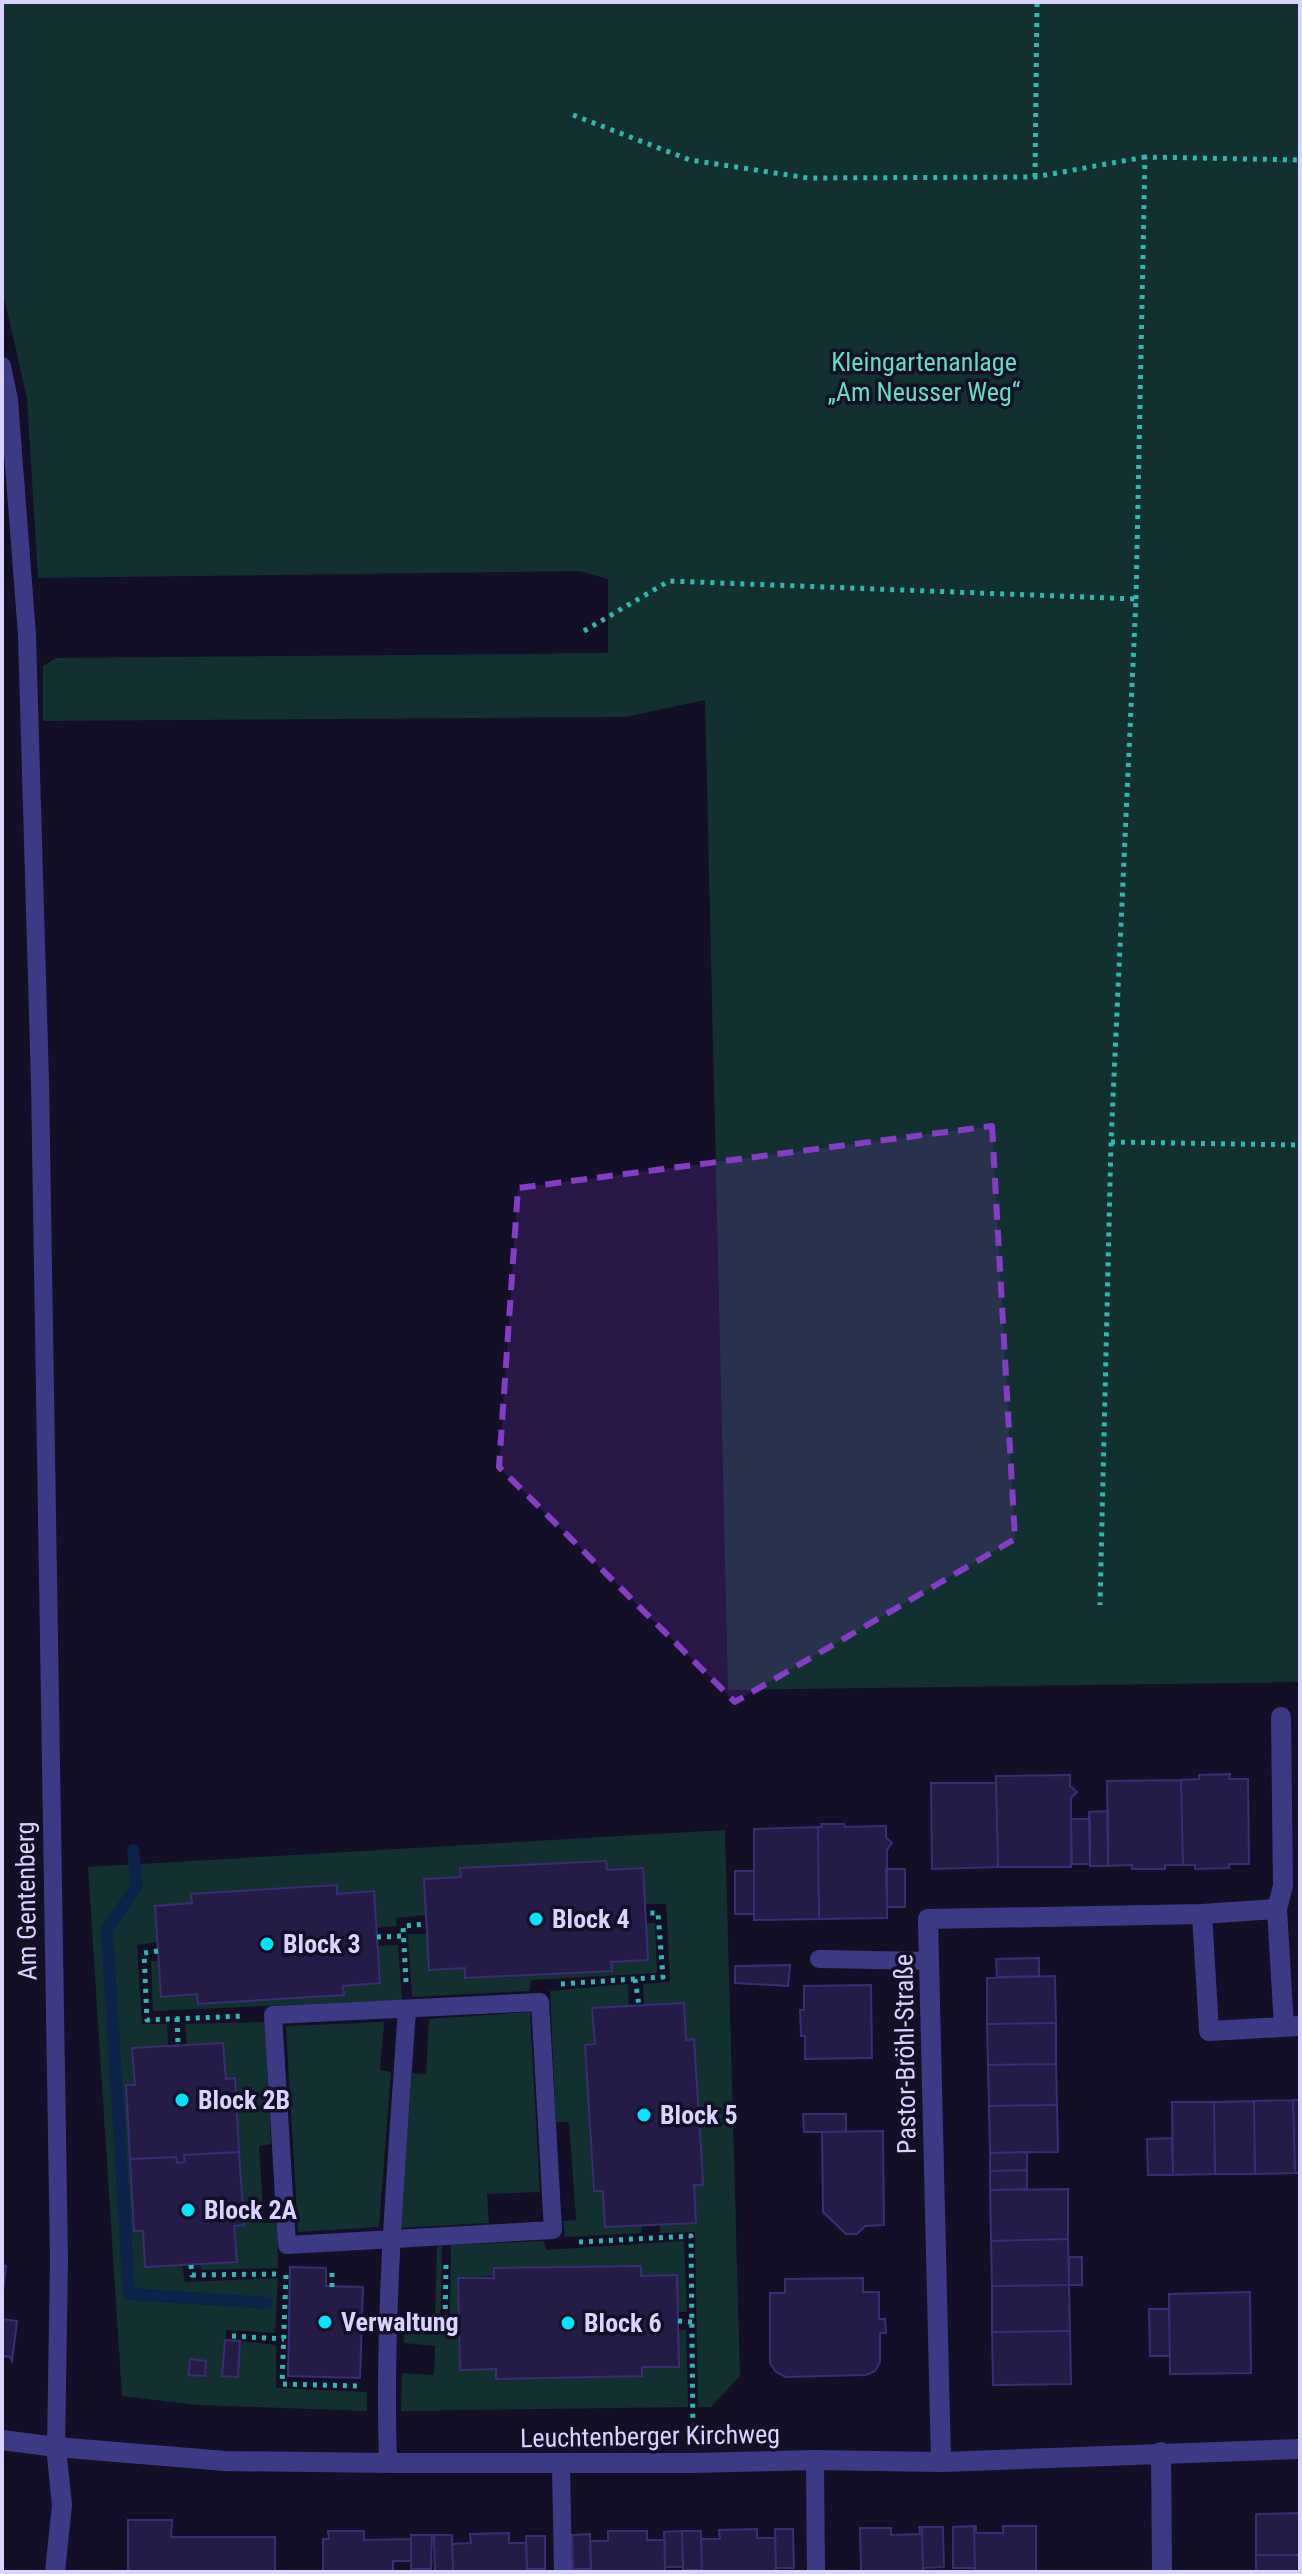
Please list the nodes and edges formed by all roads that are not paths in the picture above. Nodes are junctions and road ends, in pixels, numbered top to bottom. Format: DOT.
graph roads {
  1 [pos="2,366"];
  2 [pos="1281,1717"];
  3 [pos="1277,1909"];
  4 [pos="1202,1914"];
  5 [pos="819,1959"];
  6 [pos="929,1961"];
  7 [pos="407,2009"];
  8 [pos="1292,2026"];
  9 [pos="391,2239"];
  10 [pos="2,2440"];
  11 [pos="56,2447"];
  12 [pos="1300,2449"];
  13 [pos="1161,2452"];
  14 [pos="815,2460"];
  15 [pos="941,2462"];
  16 [pos="388,2463"];
  17 [pos="561,2463"];
  18 [pos="55,2572"];
  19 [pos="563,2572"];
  20 [pos="816,2572"];
  21 [pos="1162,2572"];
  1 -- 11 [label="lane, Am Gentenberg"];
  2 -- 3 [label="street"];
  3 -- 4 [label="street, Pastor-Bröhl-Straße"];
  3 -- 8 [label="street"];
  4 -- 6 [label="street, Pastor-Bröhl-Straße"];
  4 -- 8 [label="street"];
  5 -- 6 [label="lane"];
  6 -- 15 [label="street, Pastor-Bröhl-Straße"];
  7 -- 9 [label="lane"];
  7 -- 9 [label="lane"];
  7 -- 9 [label="lane"];
  9 -- 16 [label="lane"];
  10 -- 11 [label="street, Leuchtenberger Kirchweg"];
  11 -- 16 [label="street, Leuchtenberger Kirchweg"];
  11 -- 18 [label="street, Am Gentenberg"];
  12 -- 13 [label="street, Leuchtenberger Kirchweg"];
  13 -- 15 [label="street, Leuchtenberger Kirchweg"];
  13 -- 21 [label="street"];
  14 -- 15 [label="street, Leuchtenberger Kirchweg"];
  14 -- 17 [label="street, Leuchtenberger Kirchweg"];
  14 -- 20 [label="lane"];
  16 -- 17 [label="street, Leuchtenberger Kirchweg"];
  17 -- 19 [label="lane"];
}
